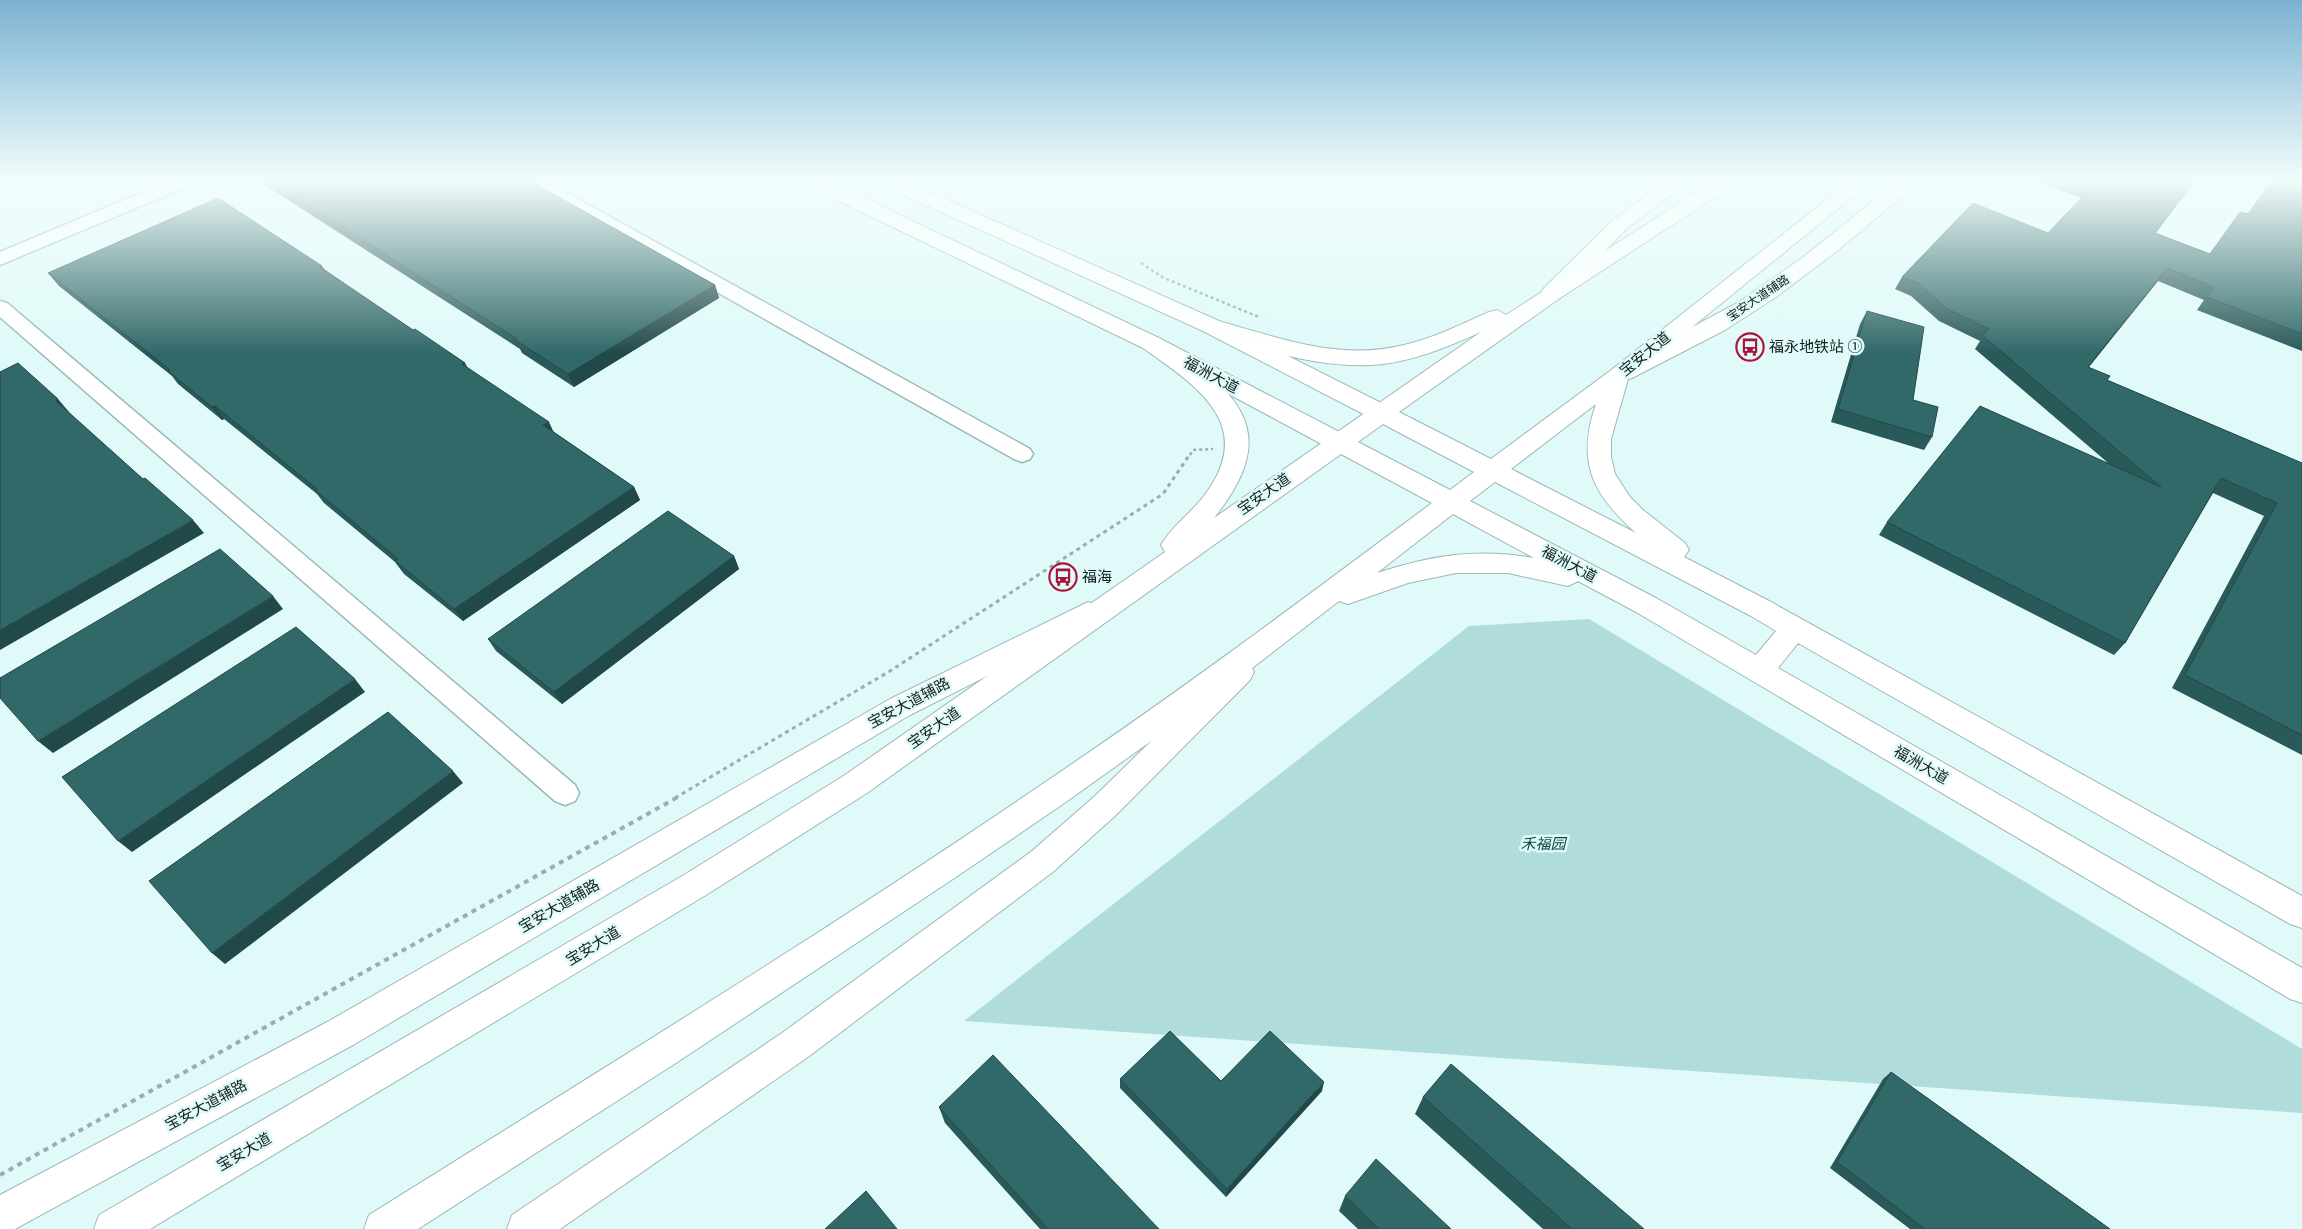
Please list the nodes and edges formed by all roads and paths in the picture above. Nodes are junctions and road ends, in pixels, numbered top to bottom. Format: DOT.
graph roads {
  1 [pos="46,239"];
  2 [pos="637,239"];
  3 [pos="935,239"];
  4 [pos="1018,239"];
  5 [pos="1606,239"];
  6 [pos="1636,239"];
  7 [pos="1787,239"];
  8 [pos="1837,239"];
  9 [pos="0,259"];
  10 [pos="1141,263"];
  11 [pos="1552,293"];
  12 [pos="0,307"];
  13 [pos="1267,320"];
  14 [pos="1211,326"];
  15 [pos="1151,343"];
  16 [pos="1618,376"];
  17 [pos="1381,413"];
  18 [pos="1338,442"];
  19 [pos="1215,449"];
  20 [pos="1022,454"];
  21 [pos="1494,471"];
  22 [pos="1453,503"];
  23 [pos="1118,598"];
  24 [pos="1646,605"];
  25 [pos="1762,609"];
  26 [pos="1293,622"];
  27 [pos="1795,628"];
  28 [pos="1759,671"];
  29 [pos="565,793"];
  30 [pos="2302,913"];
  31 [pos="2302,987"];
  32 [pos="0,1176"];
  33 [pos="0,1216"];
  34 [pos="113,1229"];
  35 [pos="383,1229"];
  36 [pos="526,1229"];
  1 -- 9 [label="street"];
  2 -- 20 [label="street"];
  3 -- 15 [label="main road, 福洲大道"];
  4 -- 14 [label="main road"];
  5 -- 11 [label="main road"];
  6 -- 11 [label="main road, 宝安大道"];
  7 -- 16 [label="main road, 宝安大道"];
  8 -- 16 [label="main road, 宝安大道辅路"];
  10 -- 13 [label="path"];
  11 -- 14 [label="main road"];
  11 -- 17 [label="main road, 宝安大道"];
  12 -- 29 [label="street"];
  14 -- 17 [label="main road"];
  15 -- 18 [label="main road, 福洲大道"];
  15 -- 23 [label="main road"];
  16 -- 21 [label="main road, 宝安大道"];
  16 -- 25 [label="main road"];
  17 -- 18 [label="main road, 宝安大道"];
  17 -- 21 [label="main road"];
  18 -- 22 [label="main road, 福洲大道"];
  18 -- 23 [label="main road, 宝安大道"];
  19 -- 32 [label="path"];
  21 -- 22 [label="main road, 宝安大道"];
  21 -- 25 [label="main road"];
  22 -- 24 [label="main road, 福洲大道"];
  22 -- 26 [label="main road, 宝安大道"];
  23 -- 33 [label="main road, 宝安大道辅路"];
  23 -- 34 [label="main road, 宝安大道"];
  24 -- 26 [label="main road"];
  24 -- 28 [label="main road, 福洲大道"];
  25 -- 27 [label="main road"];
  26 -- 35 [label="main road, 宝安大道"];
  26 -- 36 [label="main road"];
  27 -- 28 [label="main road"];
  27 -- 30 [label="main road"];
  28 -- 31 [label="main road, 福洲大道"];
}
